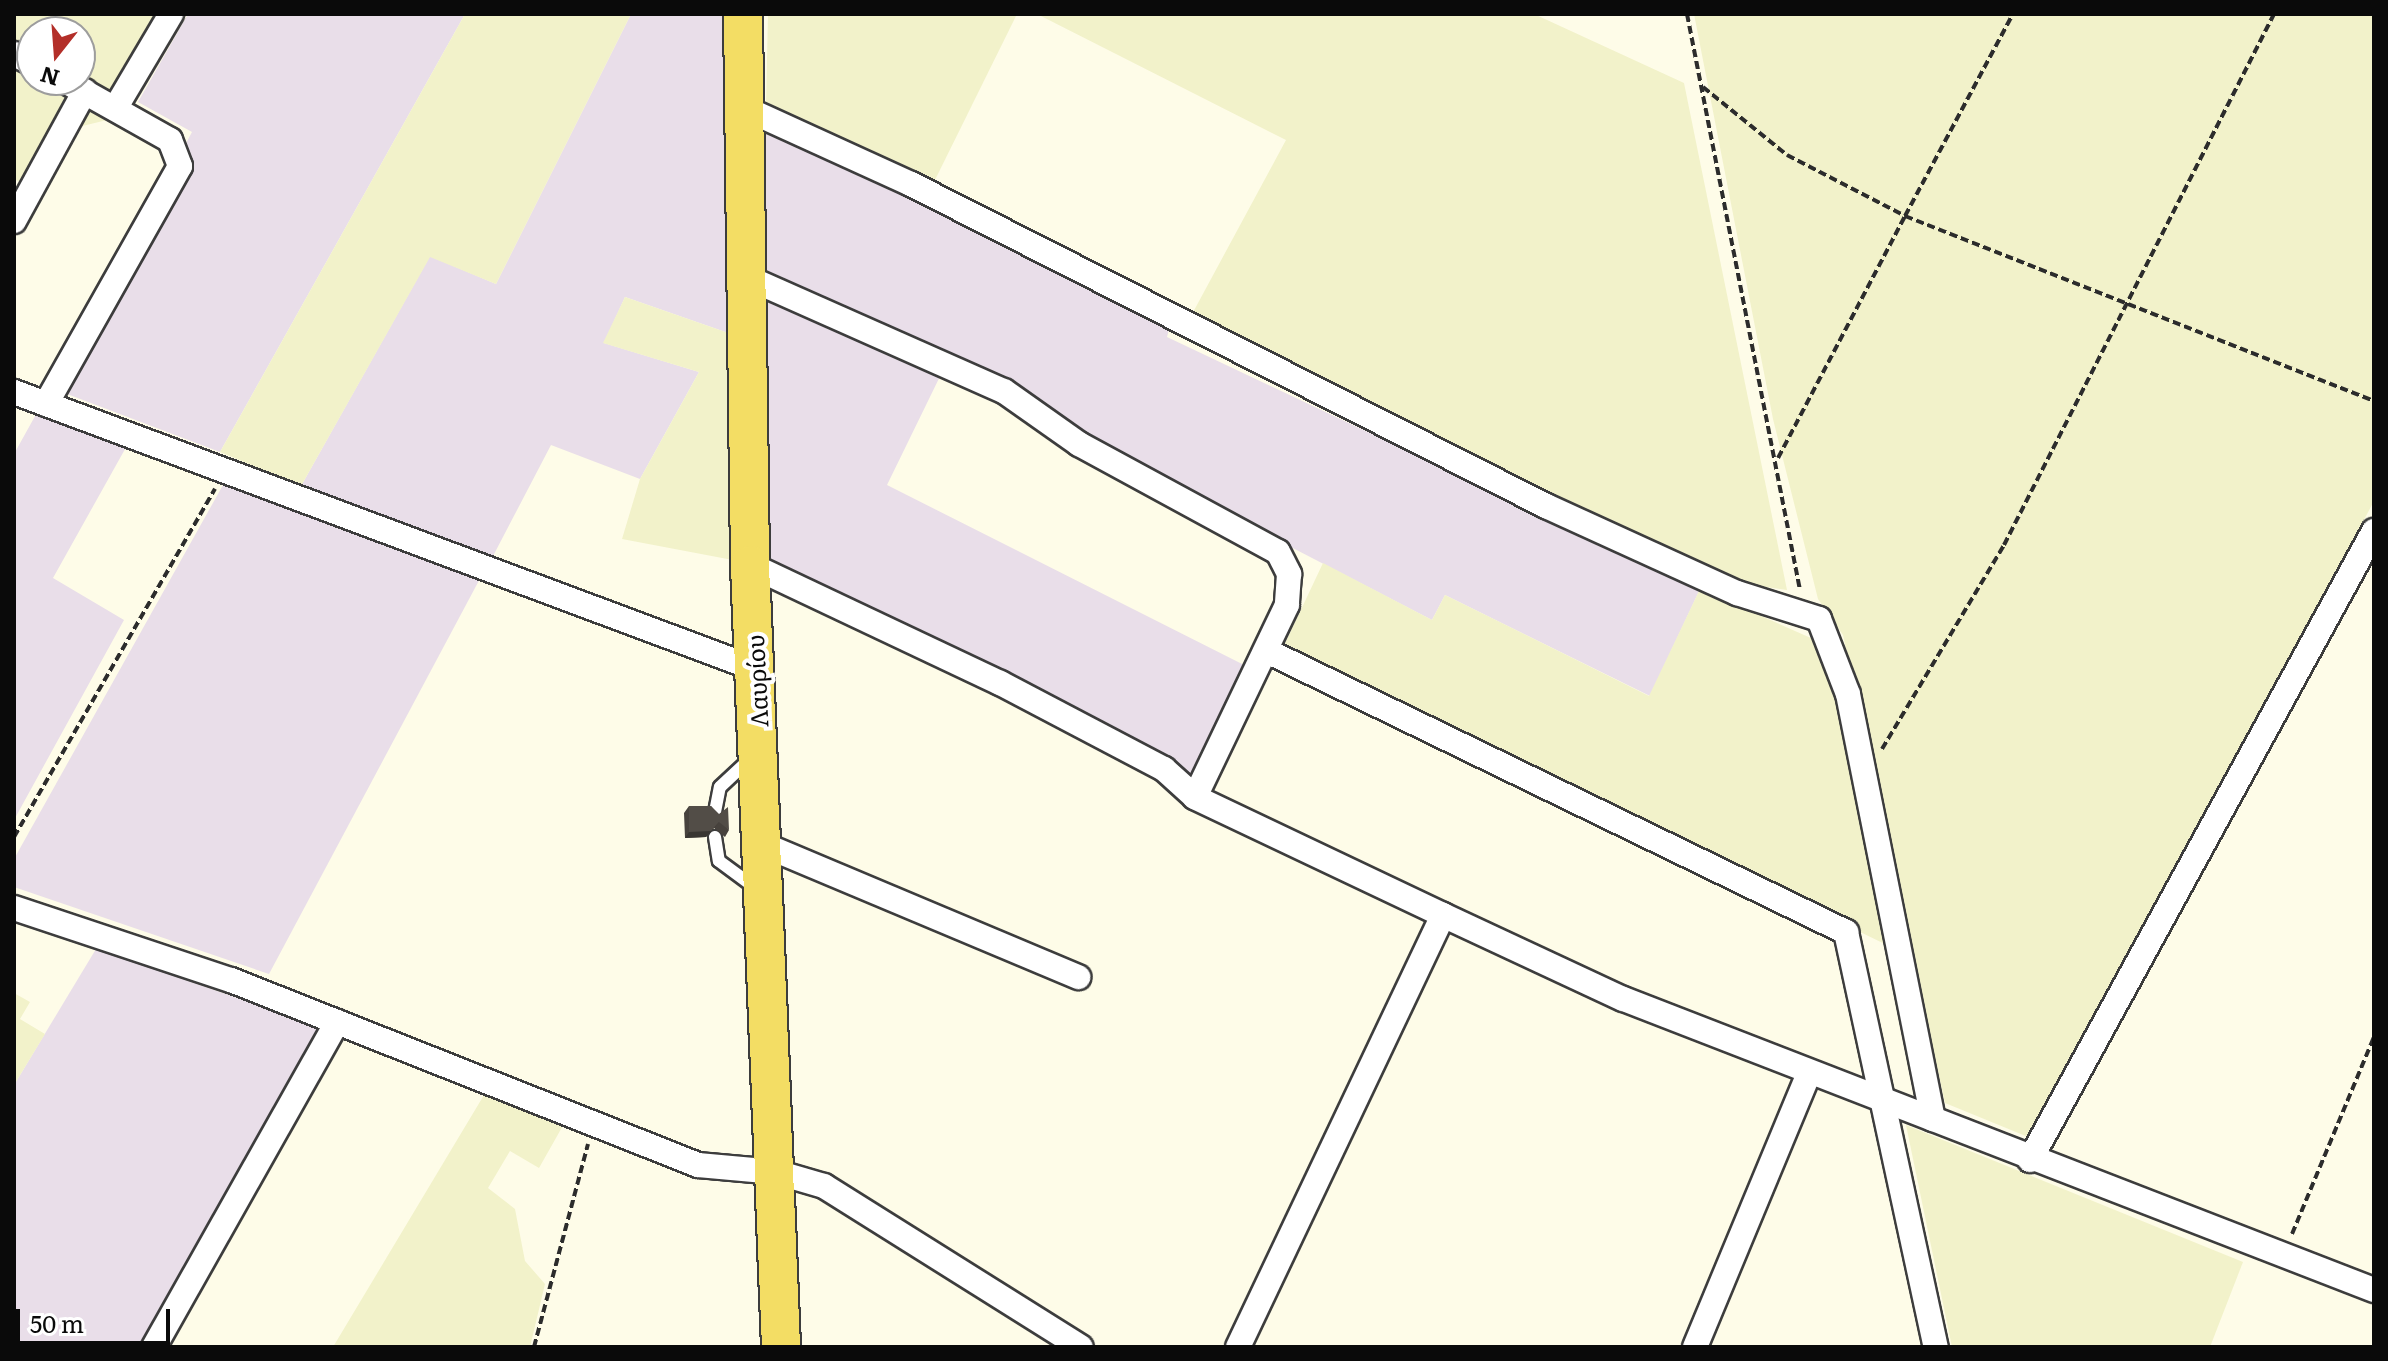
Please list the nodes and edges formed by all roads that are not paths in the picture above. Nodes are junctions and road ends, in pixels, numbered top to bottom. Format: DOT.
graph roads {
  1 [pos="171,14"];
  2 [pos="743,14"];
  3 [pos="70,96"];
  4 [pos="94,96"];
  5 [pos="116,107"];
  6 [pos="742,107"];
  7 [pos="14,221"];
  8 [pos="744,276"];
  9 [pos="14,392"];
  10 [pos="46,404"];
  11 [pos="2374,531"];
  12 [pos="750,565"];
  13 [pos="1267,651"];
  14 [pos="756,669"];
  15 [pos="760,751"];
  16 [pos="1195,797"];
  17 [pos="715,812"];
  18 [pos="715,837"];
  19 [pos="764,845"];
  20 [pos="766,892"];
  21 [pos="14,908"];
  22 [pos="1443,915"];
  23 [pos="1078,977"];
  24 [pos="337,1022"];
  25 [pos="1808,1076"];
  26 [pos="1883,1100"];
  27 [pos="1933,1119"];
  28 [pos="2030,1160"];
  29 [pos="776,1172"];
  30 [pos="2374,1290"];
  31 [pos="154,1347"];
  32 [pos="781,1347"];
  33 [pos="1081,1347"];
  34 [pos="1238,1347"];
  35 [pos="1695,1347"];
  36 [pos="1936,1347"];
  1 -- 5 [label="street"];
  2 -- 6 [label="main road, Λαυρίου"];
  3 -- 7 [label="street"];
  4 -- 5 [label="street"];
  5 -- 10 [label="street"];
  6 -- 8 [label="main road, Λαυρίου"];
  6 -- 27 [label="street"];
  8 -- 12 [label="main road, Λαυρίου"];
  8 -- 13 [label="street"];
  9 -- 10 [label="street"];
  10 -- 14 [label="street"];
  11 -- 28 [label="street"];
  12 -- 14 [label="main road, Λαυρίου"];
  12 -- 16 [label="street"];
  13 -- 16 [label="street"];
  13 -- 26 [label="street"];
  14 -- 15 [label="main road, Λαυρίου"];
  15 -- 17 [label="lane"];
  15 -- 19 [label="main road, Λαυρίου"];
  16 -- 22 [label="street"];
  18 -- 20 [label="lane"];
  19 -- 20 [label="main road, Λαυρίου"];
  19 -- 23 [label="street"];
  20 -- 29 [label="main road, Λαυρίου"];
  21 -- 24 [label="street"];
  22 -- 25 [label="street"];
  22 -- 34 [label="street"];
  24 -- 29 [label="street"];
  24 -- 31 [label="street"];
  25 -- 26 [label="street"];
  25 -- 35 [label="street"];
  26 -- 27 [label="street"];
  26 -- 36 [label="street"];
  27 -- 28 [label="street"];
  28 -- 30 [label="street"];
  29 -- 32 [label="main road, Λαυρίου"];
  29 -- 33 [label="street"];
}
